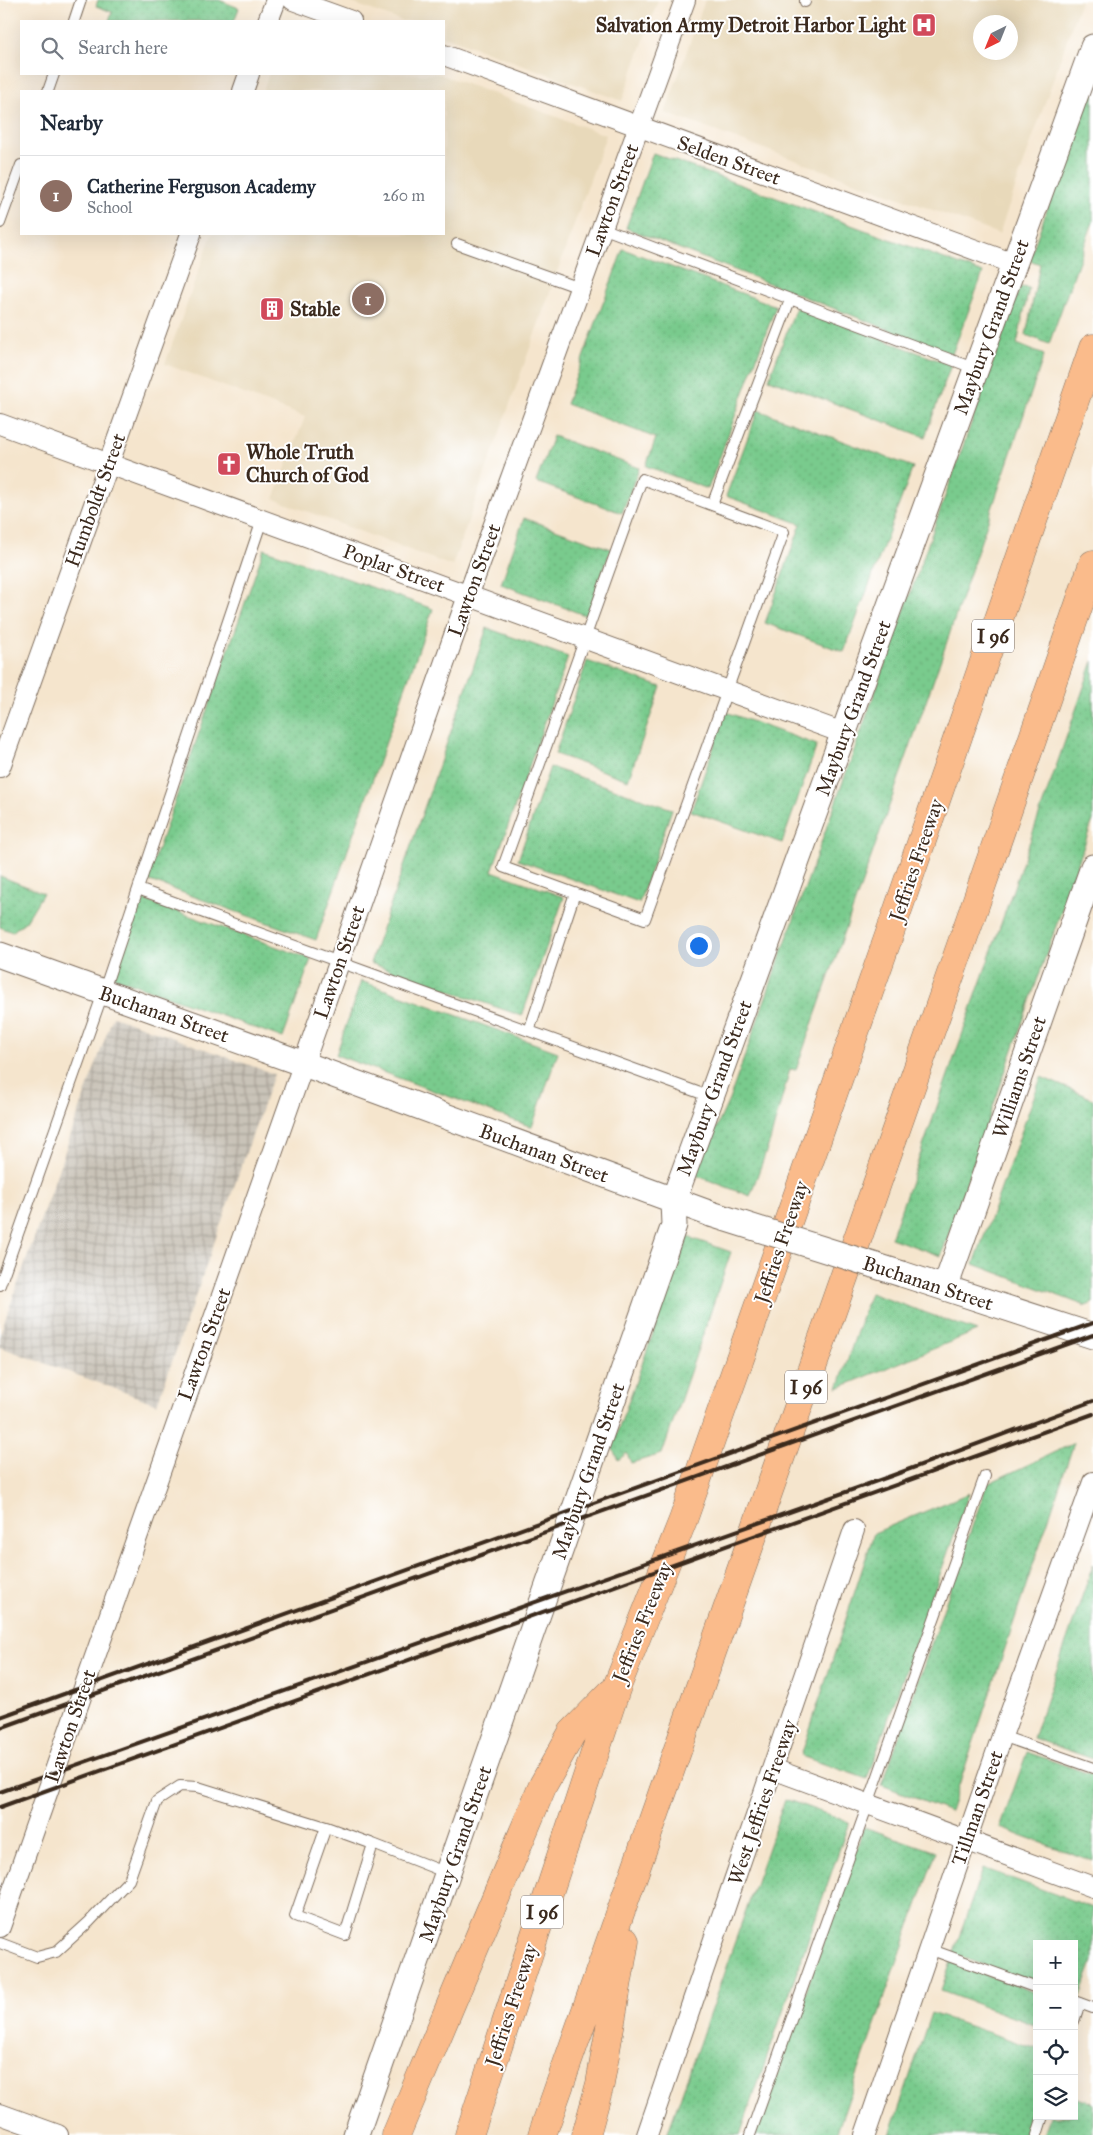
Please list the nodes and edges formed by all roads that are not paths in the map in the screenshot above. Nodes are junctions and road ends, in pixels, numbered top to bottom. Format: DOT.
graph roads {
  1 [pos="81,0"];
  2 [pos="276,0"];
  3 [pos="293,0"];
  4 [pos="685,0"];
  5 [pos="74,20"];
  6 [pos="268,20"];
  7 [pos="348,20"];
  8 [pos="1093,47"];
  9 [pos="445,55"];
  10 [pos="54,75"];
  11 [pos="249,75"];
  12 [pos="48,90"];
  13 [pos="243,90"];
  14 [pos="639,127"];
  15 [pos="20,168"];
  16 [pos="0,223"];
  17 [pos="602,228"];
  18 [pos="191,235"];
  19 [pos="456,244"];
  20 [pos="1014,264"];
  21 [pos="580,288"];
  22 [pos="790,300"];
  23 [pos="1093,348"];
  24 [pos="976,369"];
  25 [pos="0,424"];
  26 [pos="108,463"];
  27 [pos="712,505"];
  28 [pos="262,520"];
  29 [pos="1093,564"];
  30 [pos="468,596"];
  31 [pos="1093,617"];
  32 [pos="586,639"];
  33 [pos="725,690"];
  34 [pos="844,733"];
  35 [pos="0,767"];
  36 [pos="998,838"];
  37 [pos="1093,867"];
  38 [pos="138,889"];
  39 [pos="575,893"];
  40 [pos="0,955"];
  41 [pos="339,962"];
  42 [pos="103,993"];
  43 [pos="530,1031"];
  44 [pos="304,1064"];
  45 [pos="711,1097"];
  46 [pos="673,1202"];
  47 [pos="2,1271"];
  48 [pos="0,1285"];
  49 [pos="945,1288"];
  50 [pos="1093,1336"];
  51 [pos="985,1476"];
  52 [pos="1092,1485"];
  53 [pos="854,1530"];
  54 [pos="616,1689"];
  55 [pos="1002,1736"];
  56 [pos="1093,1768"];
  57 [pos="773,1769"];
  58 [pos="867,1805"];
  59 [pos="326,1827"];
  60 [pos="966,1841"];
  61 [pos="373,1844"];
  62 [pos="638,1863"];
  63 [pos="448,1873"];
  64 [pos="1093,1887"];
  65 [pos="0,1927"];
  66 [pos="0,1943"];
  67 [pos="928,1949"];
  68 [pos="1033,1987"];
  69 [pos="1078,2002"];
  70 [pos="1093,2008"];
  71 [pos="0,2114"];
  72 [pos="1042,2120"];
  73 [pos="58,2135"];
  74 [pos="356,2135"];
  75 [pos="396,2135"];
  76 [pos="469,2135"];
  77 [pos="542,2135"];
  78 [pos="586,2135"];
  79 [pos="646,2135"];
  80 [pos="750,2135"];
  81 [pos="865,2135"];
  82 [pos="1037,2135"];
  1 -- 5 [label="lane"];
  2 -- 6 [label="street"];
  3 -- 7 [label="street"];
  4 -- 14 [label="street, Lawton Street"];
  8 -- 20 [label="street, Maybury Grand Street"];
  9 -- 14 [label="street, Selden Street"];
  10 -- 12 [label="lane"];
  11 -- 13 [label="street"];
  14 -- 17 [label="street, Lawton Street"];
  14 -- 20 [label="street, Selden Street"];
  15 -- 16 [label="lane"];
  17 -- 21 [label="street, Lawton Street"];
  17 -- 22 [label="lane"];
  18 -- 26 [label="street, Humboldt Street"];
  19 -- 21 [label="lane"];
  20 -- 24 [label="street, Maybury Grand Street"];
  21 -- 30 [label="street, Lawton Street"];
  22 -- 24 [label="lane"];
  22 -- 27 [label="lane"];
  23 -- 54 [label="highway, Jeffries Freeway / I 96"];
  24 -- 34 [label="street, Maybury Grand Street"];
  25 -- 26 [label="street, Poplar Street"];
  26 -- 28 [label="street, Poplar Street"];
  26 -- 35 [label="street, Humboldt Street"];
  27 -- 32 [label="lane"];
  27 -- 33 [label="lane"];
  28 -- 30 [label="street, Poplar Street"];
  28 -- 38 [label="lane"];
  29 -- 36 [label="highway, I 96"];
  30 -- 32 [label="street, Poplar Street"];
  30 -- 41 [label="street, Lawton Street"];
  31 -- 36 [label="highway"];
  32 -- 33 [label="street, Poplar Street"];
  32 -- 39 [label="lane"];
  33 -- 34 [label="street, Poplar Street"];
  33 -- 39 [label="lane"];
  34 -- 45 [label="street, Maybury Grand Street"];
  36 -- 62 [label="highway, I 96"];
  37 -- 49 [label="street, Williams Street"];
  38 -- 41 [label="lane"];
  38 -- 42 [label="lane"];
  39 -- 43 [label="lane"];
  40 -- 42 [label="street, Buchanan Street"];
  41 -- 43 [label="lane"];
  41 -- 44 [label="street, Lawton Street"];
  42 -- 44 [label="street, Buchanan Street"];
  42 -- 47 [label="lane"];
  43 -- 45 [label="lane"];
  44 -- 46 [label="street, Buchanan Street"];
  44 -- 65 [label="street, Lawton Street"];
  45 -- 46 [label="street, Maybury Grand Street"];
  46 -- 49 [label="street, Buchanan Street, bridge"];
  46 -- 63 [label="street, Maybury Grand Street"];
  47 -- 48 [label="lane"];
  49 -- 50 [label="street, Buchanan Street"];
  51 -- 58 [label="lane"];
  52 -- 55 [label="street, Tillman Street"];
  53 -- 57 [label="street, West Jeffries Freeway"];
  54 -- 75 [label="highway"];
  54 -- 76 [label="highway, Jeffries Freeway / I 96"];
  55 -- 56 [label="lane"];
  55 -- 60 [label="street, Tillman Street"];
  57 -- 58 [label="street"];
  57 -- 79 [label="street, West Jeffries Freeway"];
  58 -- 60 [label="street"];
  58 -- 80 [label="lane"];
  59 -- 61 [label="lane"];
  59 -- 61 [label="lane"];
  59 -- 66 [label="lane"];
  60 -- 64 [label="street"];
  60 -- 67 [label="street, Tillman Street"];
  61 -- 63 [label="lane"];
  62 -- 77 [label="highway, I 96"];
  62 -- 78 [label="highway"];
  63 -- 74 [label="street, Maybury Grand Street"];
  67 -- 68 [label="lane"];
  67 -- 81 [label="street, Tillman Street"];
  69 -- 70 [label="lane"];
  71 -- 73 [label="street"];
  72 -- 82 [label="lane"];
}
